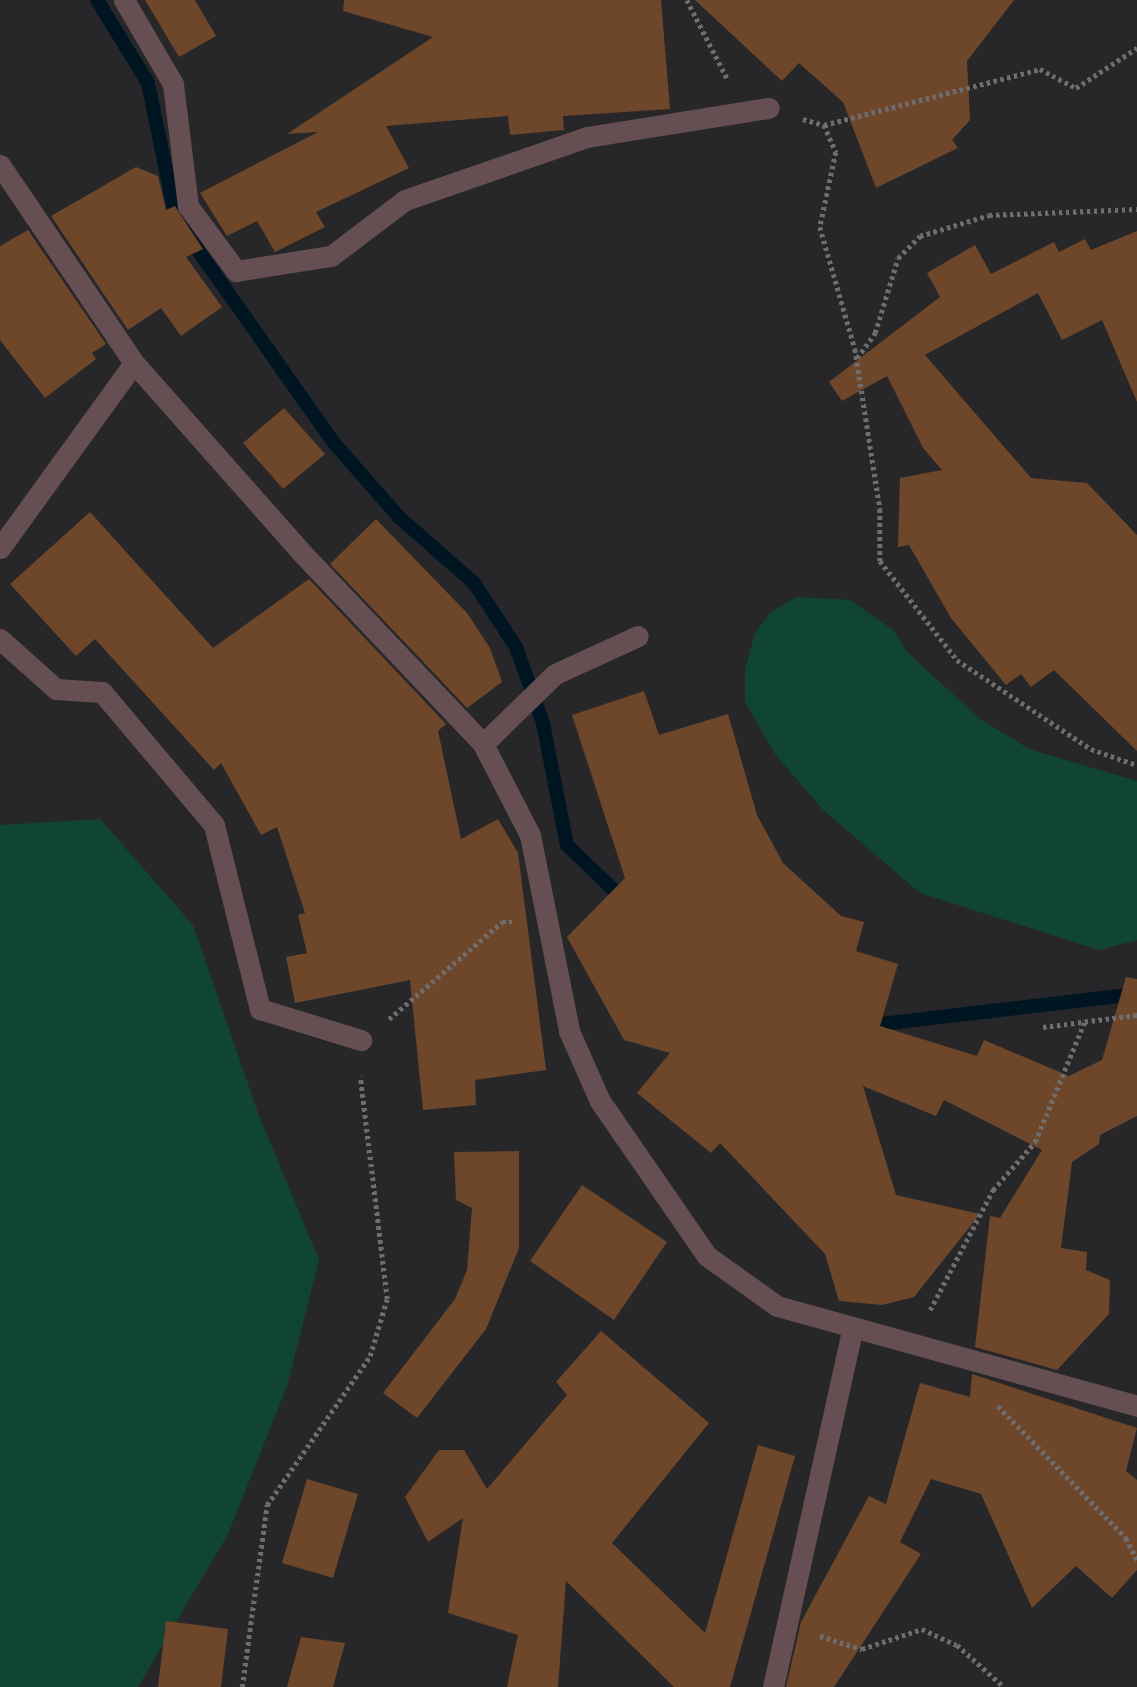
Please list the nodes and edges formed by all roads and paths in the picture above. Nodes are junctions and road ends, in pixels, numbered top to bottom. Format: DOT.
graph roads {
  1 [pos="124,0"];
  2 [pos="687,0"];
  3 [pos="1137,48"];
  4 [pos="769,108"];
  5 [pos="824,125"];
  6 [pos="0,165"];
  7 [pos="1137,209"];
  8 [pos="856,359"];
  9 [pos="134,363"];
  10 [pos="0,548"];
  11 [pos="638,636"];
  12 [pos="0,639"];
  13 [pos="483,744"];
  14 [pos="1137,765"];
  15 [pos="551,922"];
  16 [pos="1137,1015"];
  17 [pos="1084,1023"];
  18 [pos="1043,1027"];
  19 [pos="361,1040"];
  20 [pos="852,1331"];
  21 [pos="911,1345"];
  22 [pos="973,1360"];
  23 [pos="1137,1406"];
  24 [pos="1137,1560"];
  25 [pos="786,1626"];
  26 [pos="242,1687"];
  27 [pos="773,1687"];
  28 [pos="1004,1687"];
  1 -- 4 [label="street"];
  2 -- 4 [label="path"];
  3 -- 5 [label="path"];
  4 -- 5 [label="path"];
  5 -- 8 [label="path"];
  6 -- 9 [label="street"];
  7 -- 8 [label="path"];
  8 -- 14 [label="path"];
  9 -- 10 [label="street"];
  9 -- 13 [label="street"];
  11 -- 13 [label="street"];
  12 -- 19 [label="street"];
  13 -- 15 [label="street"];
  15 -- 19 [label="path"];
  15 -- 20 [label="street"];
  16 -- 17 [label="path"];
  17 -- 18 [label="path"];
  17 -- 21 [label="path"];
  19 -- 26 [label="path"];
  20 -- 21 [label="street"];
  20 -- 25 [label="street"];
  21 -- 22 [label="street"];
  22 -- 23 [label="street"];
  22 -- 24 [label="path"];
  25 -- 27 [label="street"];
  25 -- 28 [label="path"];
}
